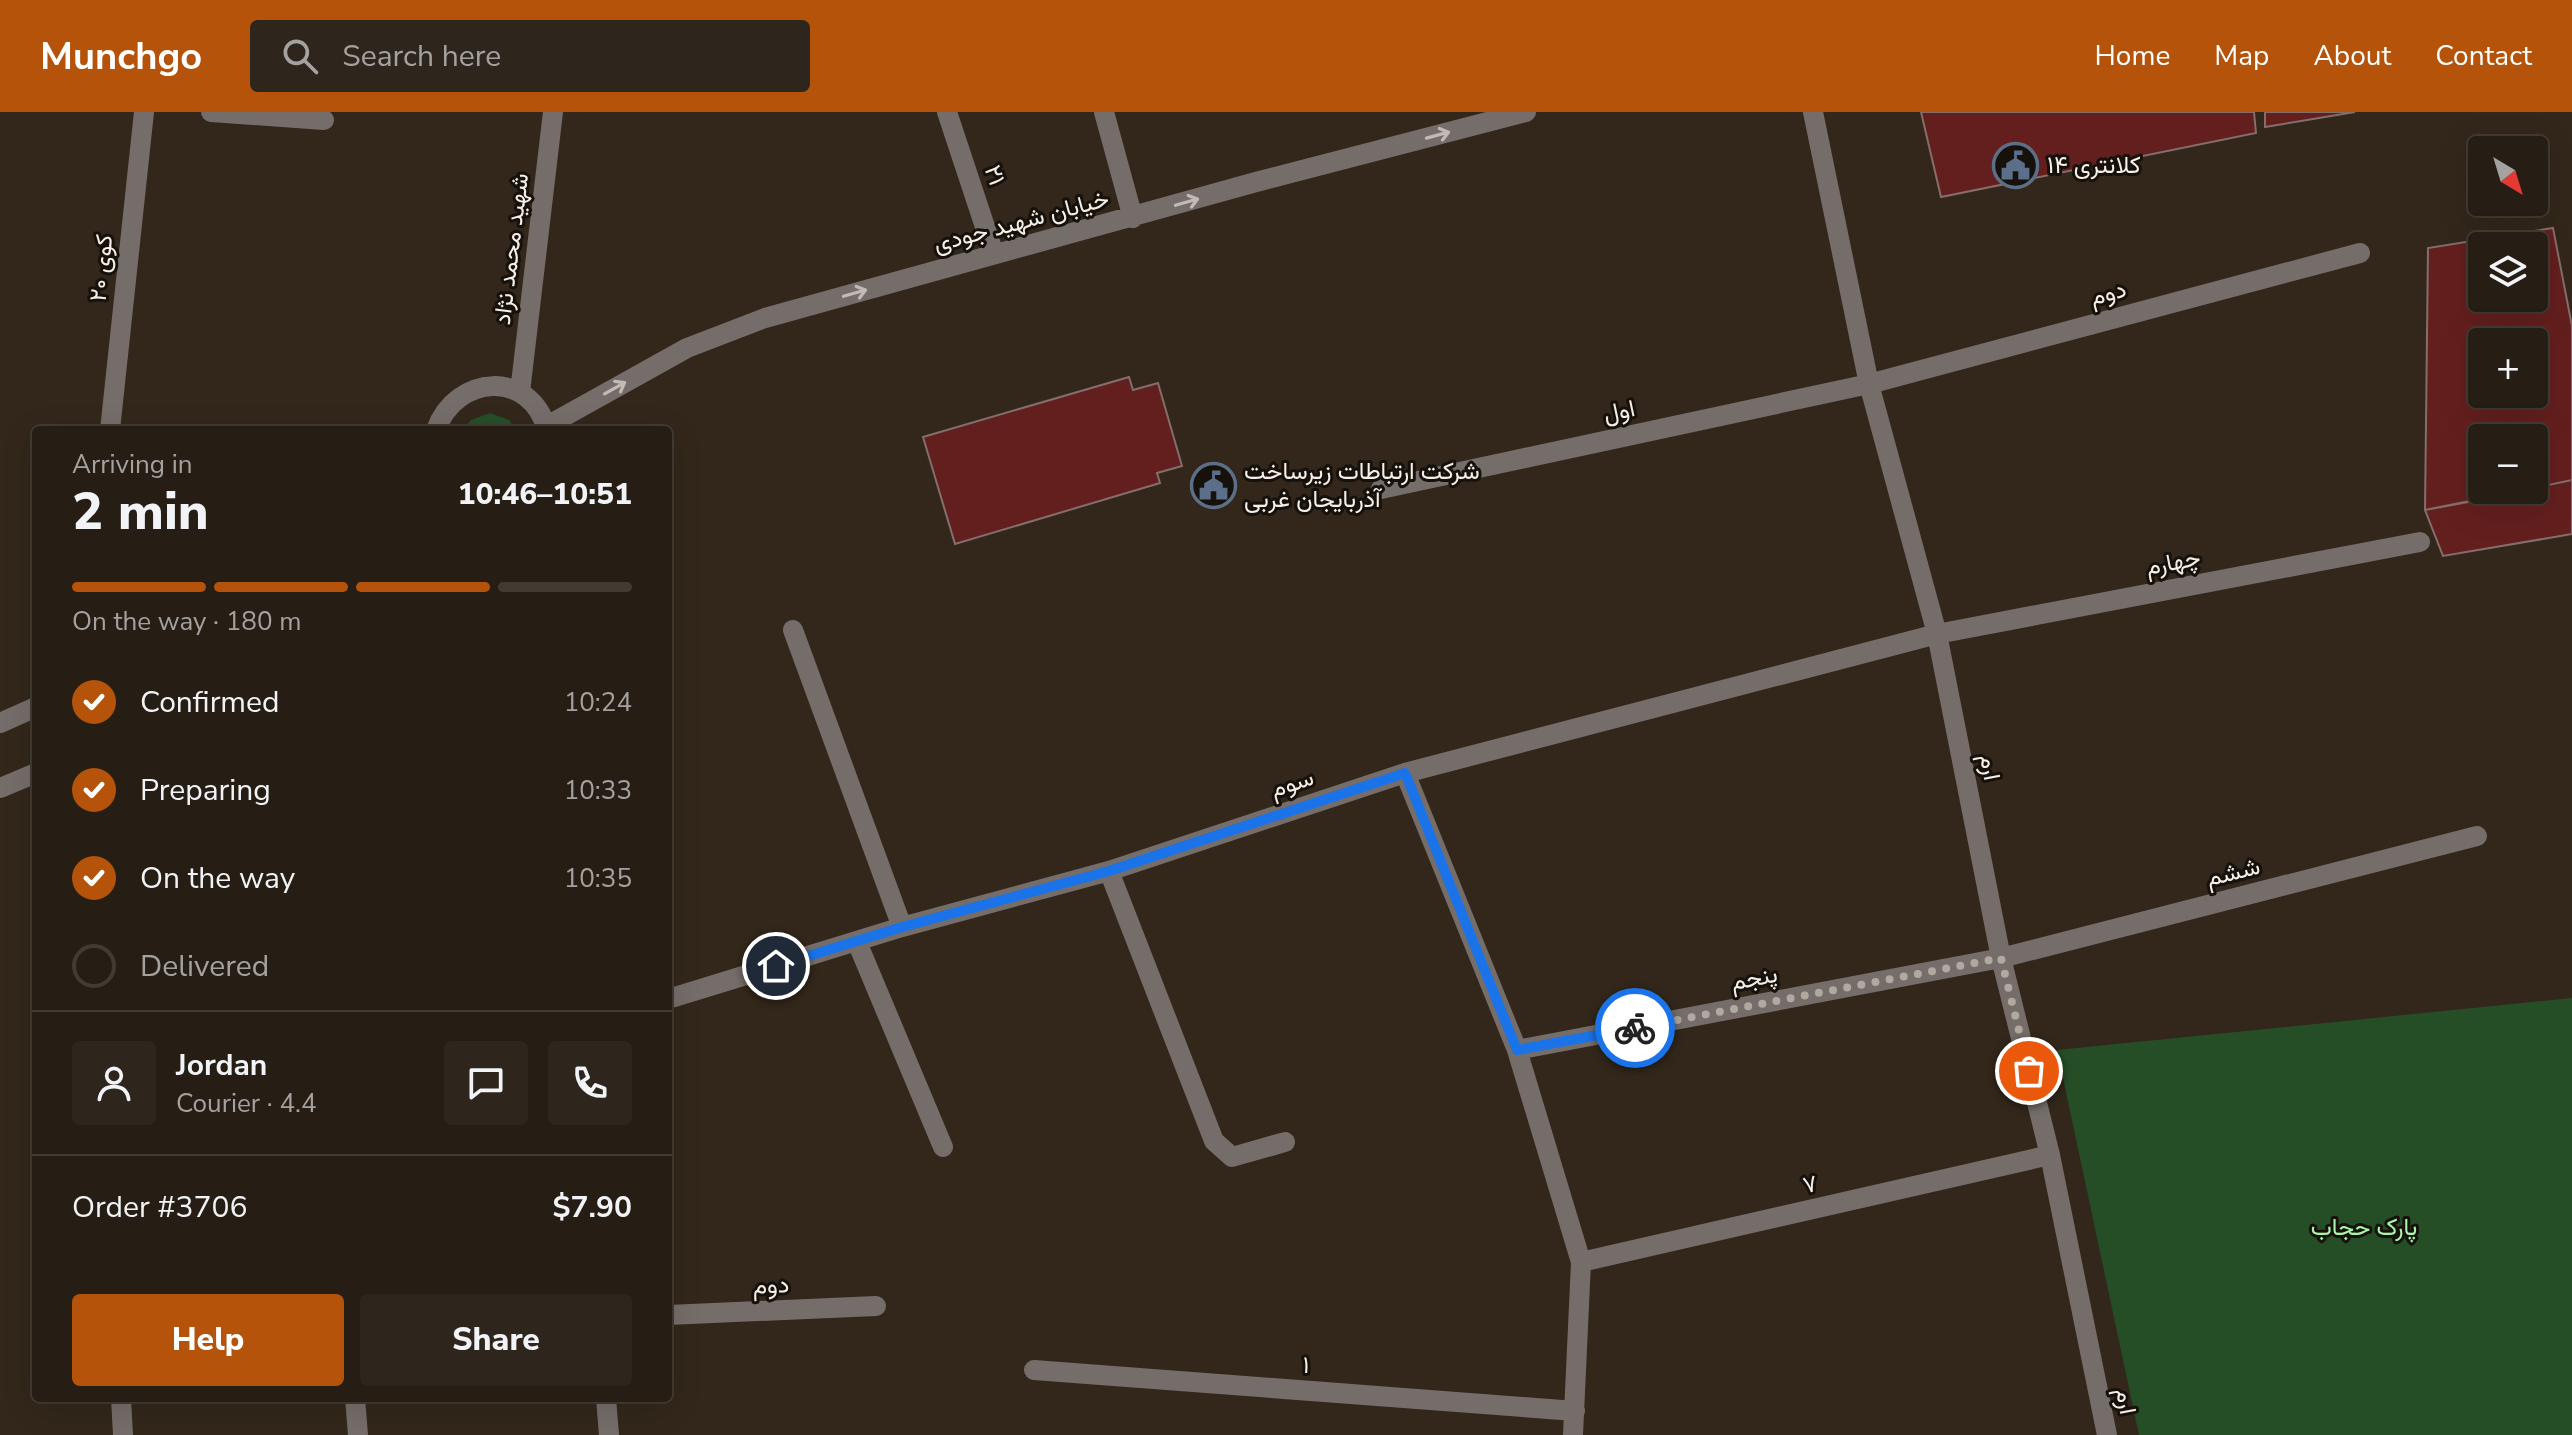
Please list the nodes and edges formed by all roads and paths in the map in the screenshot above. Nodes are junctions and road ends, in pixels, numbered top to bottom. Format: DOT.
graph roads {
  1 [pos="144,112"];
  2 [pos="211,112"];
  3 [pos="553,112"];
  4 [pos="947,112"];
  5 [pos="1104,112"];
  6 [pos="1526,112"];
  7 [pos="1813,112"];
  8 [pos="324,120"];
  9 [pos="1133,218"];
  10 [pos="2360,253"];
  11 [pos="994,254"];
  12 [pos="1869,384"];
  13 [pos="520,392"];
  14 [pos="110,426"];
  15 [pos="438,426"];
  16 [pos="546,426"];
  17 [pos="550,426"];
  18 [pos="1381,489"];
  19 [pos="2420,542"];
  20 [pos="793,630"];
  21 [pos="1937,634"];
  22 [pos="32,709"];
  23 [pos="0,723"];
  24 [pos="1405,773"];
  25 [pos="32,775"];
  26 [pos="0,788"];
  27 [pos="2477,836"];
  28 [pos="1109,871"];
  29 [pos="902,927"];
  30 [pos="857,942"];
  31 [pos="2001,958"];
  32 [pos="672,998"];
  33 [pos="1517,1050"];
  34 [pos="1285,1142"];
  35 [pos="943,1147"];
  36 [pos="2050,1155"];
  37 [pos="1581,1262"];
  38 [pos="876,1306"];
  39 [pos="672,1315"];
  40 [pos="1034,1370"];
  41 [pos="121,1402"];
  42 [pos="355,1402"];
  43 [pos="606,1402"];
  44 [pos="1575,1411"];
  45 [pos="123,1435"];
  46 [pos="358,1435"];
  47 [pos="609,1435"];
  48 [pos="1573,1435"];
  49 [pos="2107,1435"];
  1 -- 14 [label="street, کوی ۲۰"];
  2 -- 8 [label="street"];
  3 -- 13 [label="street, شهید محمد نژاد"];
  4 -- 11 [label="street, ۲۱"];
  5 -- 9 [label="street"];
  9 -- 6 [label="street, خیابان شهید جودی, one-way"];
  7 -- 12 [label="street, ارم"];
  9 -- 11 [label="street, خیابان شهید جودی"];
  10 -- 12 [label="street, دوم"];
  17 -- 11 [label="street, خیابان شهید جودی, one-way"];
  12 -- 18 [label="street, اول"];
  12 -- 21 [label="street, ارم"];
  13 -- 15 [label="street"];
  13 -- 16 [label="street"];
  19 -- 21 [label="street, چهارم"];
  20 -- 29 [label="street"];
  21 -- 24 [label="street, سوم"];
  21 -- 31 [label="street, ارم"];
  22 -- 23 [label="street"];
  24 -- 28 [label="street, سوم"];
  24 -- 33 [label="street"];
  25 -- 26 [label="street"];
  27 -- 31 [label="street, ششم"];
  28 -- 29 [label="street, سوم"];
  28 -- 34 [label="street"];
  29 -- 30 [label="street, سوم"];
  30 -- 32 [label="street, سوم"];
  30 -- 35 [label="street"];
  31 -- 33 [label="street, پنجم"];
  31 -- 36 [label="street, ارم"];
  33 -- 37 [label="street"];
  36 -- 37 [label="street, ۷"];
  36 -- 49 [label="street, ارم"];
  37 -- 44 [label="street"];
  38 -- 39 [label="street, دوم"];
  40 -- 44 [label="street, ۱"];
  41 -- 45 [label="street"];
  42 -- 46 [label="street"];
  43 -- 47 [label="street"];
  44 -- 48 [label="street"];
}
